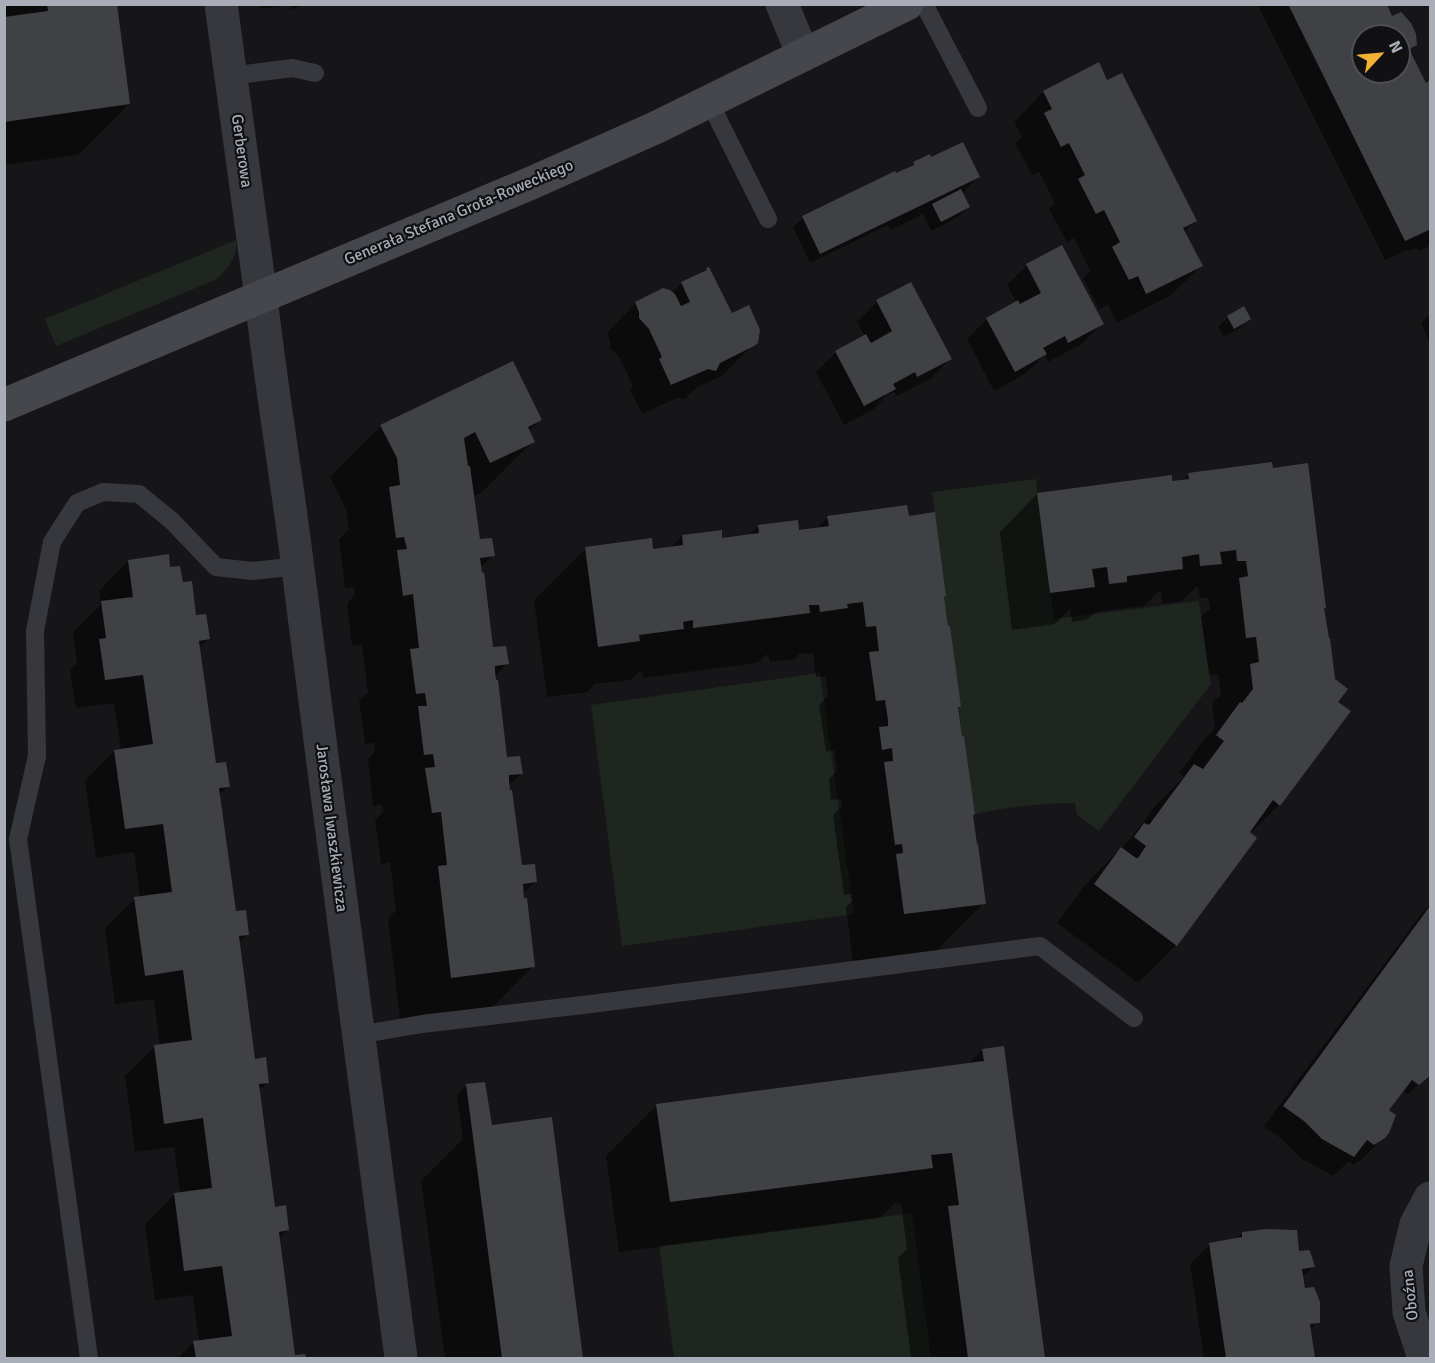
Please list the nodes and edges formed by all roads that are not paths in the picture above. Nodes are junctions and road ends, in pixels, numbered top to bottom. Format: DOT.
graph roads {
  1 [pos="221,4"];
  2 [pos="782,4"];
  3 [pos="907,4"];
  4 [pos="924,4"];
  5 [pos="803,55"];
  6 [pos="315,73"];
  7 [pos="230,76"];
  8 [pos="709,101"];
  9 [pos="978,108"];
  10 [pos="768,219"];
  11 [pos="261,297"];
  12 [pos="4,405"];
  13 [pos="298,566"];
  14 [pos="1134,1018"];
  15 [pos="358,1035"];
  16 [pos="1431,1198"];
  17 [pos="89,1359"];
  18 [pos="401,1359"];
  19 [pos="1424,1359"];
  1 -- 7 [label="street, Gerberowa"];
  2 -- 5 [label="street"];
  3 -- 5 [label="street, Generała Stefana Grota-Roweckiego"];
  4 -- 9 [label="lane"];
  5 -- 8 [label="street, Generała Stefana Grota-Roweckiego"];
  6 -- 7 [label="lane"];
  7 -- 11 [label="street, Gerberowa"];
  8 -- 10 [label="lane"];
  8 -- 11 [label="street, Generała Stefana Grota-Roweckiego"];
  11 -- 12 [label="street, Generała Stefana Grota-Roweckiego"];
  11 -- 13 [label="street, Jarosława Iwaszkiewicza"];
  13 -- 15 [label="street, Jarosława Iwaszkiewicza"];
  13 -- 17 [label="lane"];
  14 -- 15 [label="lane"];
  15 -- 18 [label="street, Jarosława Iwaszkiewicza"];
  16 -- 19 [label="street, Oboźna"];
}
